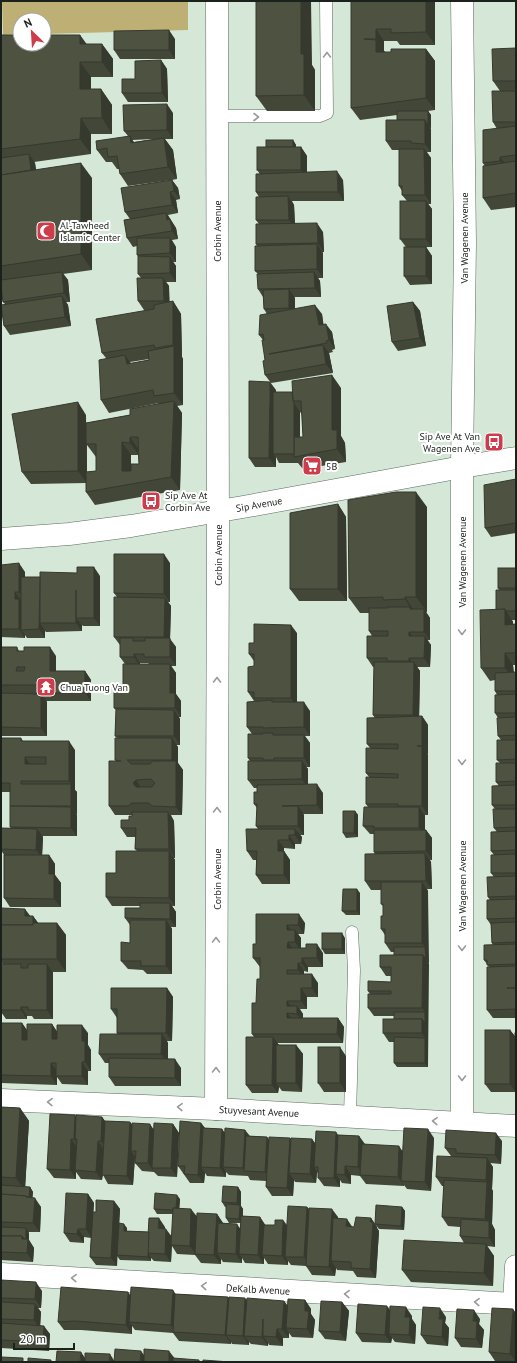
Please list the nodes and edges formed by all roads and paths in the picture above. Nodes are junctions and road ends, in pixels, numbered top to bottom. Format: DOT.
graph roads {
  1 [pos="217,1"];
  2 [pos="326,1"];
  3 [pos="462,1"];
  4 [pos="217,116"];
  5 [pos="516,458"];
  6 [pos="462,467"];
  7 [pos="218,511"];
  8 [pos="1,539"];
  9 [pos="352,932"];
  10 [pos="1,1100"];
  11 [pos="216,1109"];
  12 [pos="350,1116"];
  13 [pos="462,1122"];
  14 [pos="516,1126"];
  15 [pos="516,1266"];
  16 [pos="1,1274"];
  17 [pos="515,1304"];
  1 -- 4 [label="street, Corbin Avenue"];
  4 -- 2 [label="lane, one-way"];
  3 -- 6 [label="street, Van Wagenen Avenue"];
  4 -- 7 [label="street, Corbin Avenue"];
  5 -- 6 [label="street, Sip Avenue"];
  6 -- 7 [label="street, Sip Avenue"];
  6 -- 13 [label="street, Van Wagenen Avenue, one-way"];
  7 -- 8 [label="street, Sip Avenue"];
  11 -- 7 [label="street, Corbin Avenue, one-way"];
  9 -- 12 [label="lane"];
  11 -- 10 [label="street, Stuyvesant Avenue, one-way"];
  11 -- 12 [label="street, Stuyvesant Avenue"];
  13 -- 12 [label="street, Stuyvesant Avenue, one-way"];
  13 -- 14 [label="street, Stuyvesant Avenue"];
  15 -- 17 [label="street"];
  17 -- 16 [label="street, DeKalb Avenue, one-way"];
}
